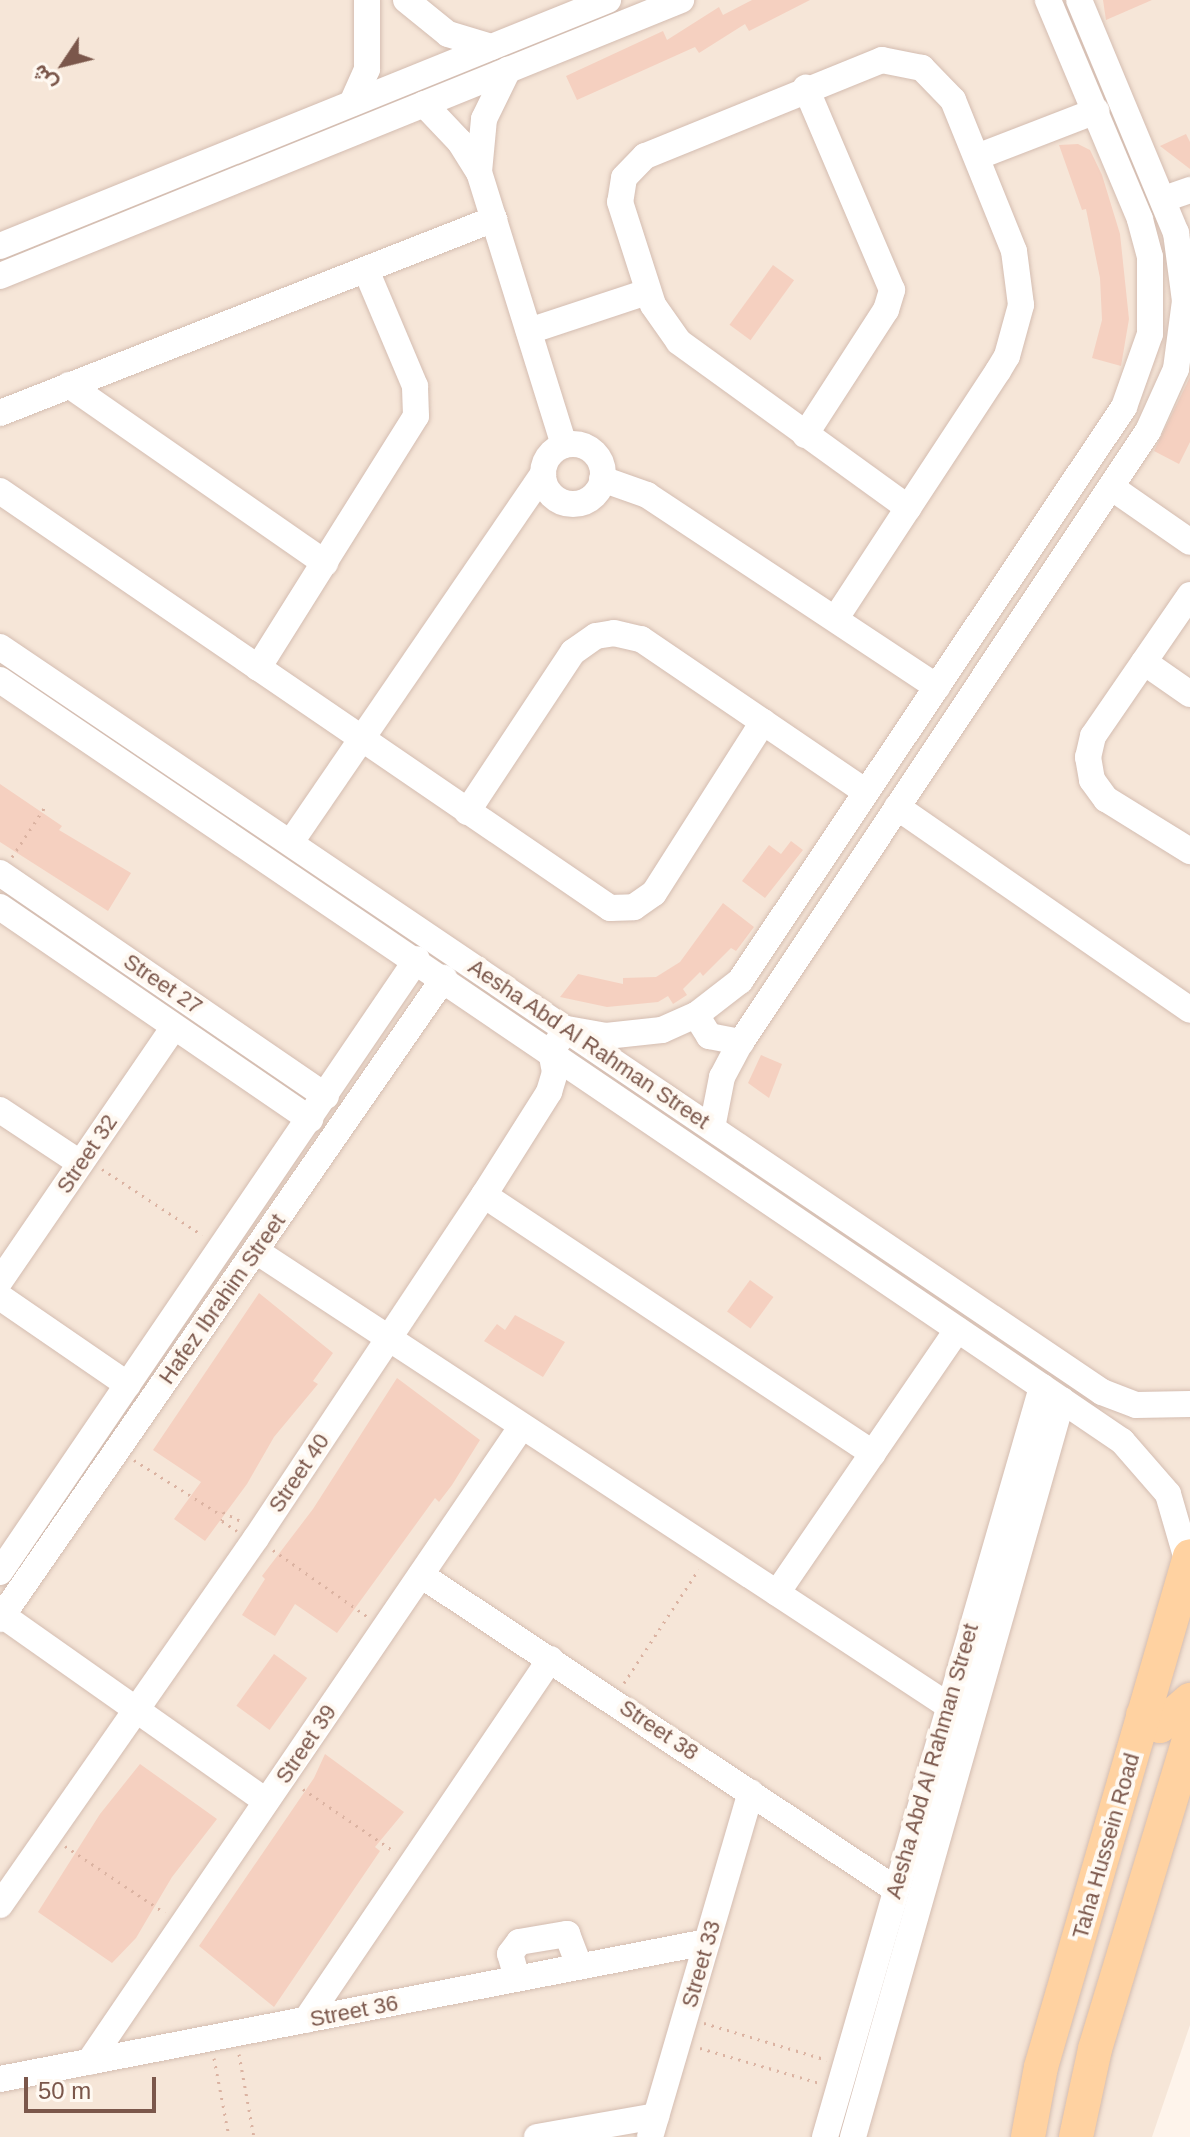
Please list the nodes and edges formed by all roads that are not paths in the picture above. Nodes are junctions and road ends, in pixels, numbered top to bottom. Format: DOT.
graph roads {
  1 [pos="367,0"];
  2 [pos="406,0"];
  3 [pos="608,0"];
  4 [pos="681,0"];
  5 [pos="1048,0"];
  6 [pos="1079,0"];
  7 [pos="1096,40"];
  8 [pos="491,47"];
  9 [pos="1070,51"];
  10 [pos="508,70"];
  11 [pos="806,88"];
  12 [pos="352,103"];
  13 [pos="424,104"];
  14 [pos="1096,111"];
  15 [pos="295,126"];
  16 [pos="306,152"];
  17 [pos="977,157"];
  18 [pos="479,172"];
  19 [pos="1190,190"];
  20 [pos="1164,199"];
  21 [pos="494,219"];
  22 [pos="0,246"];
  23 [pos="366,270"];
  24 [pos="0,276"];
  25 [pos="647,292"];
  26 [pos="529,331"];
  27 [pos="69,385"];
  28 [pos="0,413"];
  29 [pos="805,435"];
  30 [pos="564,445"];
  31 [pos="543,474"];
  32 [pos="602,479"];
  33 [pos="1111,487"];
  34 [pos="0,491"];
  35 [pos="908,508"];
  36 [pos="1190,542"];
  37 [pos="325,563"];
  38 [pos="1190,595"];
  39 [pos="993,602"];
  40 [pos="836,618"];
  41 [pos="1021,622"];
  42 [pos="0,647"];
  43 [pos="1144,662"];
  44 [pos="258,668"];
  45 [pos="0,680"];
  46 [pos="937,687"];
  47 [pos="1190,694"];
  48 [pos="763,722"];
  49 [pos="361,739"];
  50 [pos="196,779"];
  51 [pos="866,792"];
  52 [pos="181,801"];
  53 [pos="897,807"];
  54 [pos="467,812"];
  55 [pos="842,828"];
  56 [pos="291,842"];
  57 [pos="869,849"];
  58 [pos="1190,851"];
  59 [pos="0,873"];
  60 [pos="0,907"];
  61 [pos="417,959"];
  62 [pos="444,978"];
  63 [pos="1190,1010"];
  64 [pos="696,1015"];
  65 [pos="174,1027"];
  66 [pos="567,1029"];
  67 [pos="741,1042"];
  68 [pos="551,1051"];
  69 [pos="326,1096"];
  70 [pos="0,1110"];
  71 [pos="310,1119"];
  72 [pos="712,1128"];
  73 [pos="82,1160"];
  74 [pos="769,1166"];
  75 [pos="754,1191"];
  76 [pos="484,1195"];
  77 [pos="256,1251"];
  78 [pos="0,1281"];
  79 [pos="0,1297"];
  80 [pos="957,1330"];
  81 [pos="388,1340"];
  82 [pos="128,1385"];
  83 [pos="1052,1394"];
  84 [pos="1190,1404"];
  85 [pos="1136,1405"];
  86 [pos="522,1426"];
  87 [pos="1122,1441"];
  88 [pos="873,1453"];
  89 [pos="1189,1560"];
  90 [pos="0,1572"];
  91 [pos="421,1575"];
  92 [pos="777,1593"];
  93 [pos="1,1617"];
  94 [pos="550,1659"];
  95 [pos="1190,1700"];
  96 [pos="949,1706"];
  97 [pos="136,1709"];
  98 [pos="1143,1715"];
  99 [pos="1190,1737"];
  100 [pos="1176,1783"];
  101 [pos="751,1792"];
  102 [pos="266,1801"];
  103 [pos="1114,1817"];
  104 [pos="895,1889"];
  105 [pos="0,1905"];
  106 [pos="707,1942"];
  107 [pos="579,1966"];
  108 [pos="517,1978"];
  109 [pos="306,2020"];
  110 [pos="1095,2049"];
  111 [pos="89,2062"];
  112 [pos="0,2079"];
  113 [pos="1036,2089"];
  114 [pos="653,2126"];
  115 [pos="537,2137"];
  116 [pos="825,2137"];
  117 [pos="853,2137"];
  118 [pos="1028,2137"];
  119 [pos="1076,2137"];
  1 -- 12 [label="street"];
  2 -- 8 [label="street"];
  3 -- 8 [label="street"];
  4 -- 10 [label="street"];
  5 -- 9 [label="street"];
  6 -- 7 [label="street"];
  7 -- 9 [label="street"];
  7 -- 20 [label="street"];
  8 -- 12 [label="street"];
  9 -- 14 [label="street"];
  10 -- 13 [label="street"];
  10 -- 18 [label="street"];
  11 -- 17 [label="street"];
  11 -- 25 [label="street"];
  11 -- 29 [label="street"];
  12 -- 15 [label="street"];
  13 -- 16 [label="street"];
  13 -- 18 [label="street"];
  14 -- 17 [label="street"];
  14 -- 39 [label="street"];
  15 -- 16 [label="street"];
  15 -- 22 [label="street"];
  16 -- 24 [label="street"];
  17 -- 35 [label="street"];
  18 -- 21 [label="street"];
  19 -- 20 [label="street"];
  20 -- 33 [label="street"];
  21 -- 23 [label="street"];
  21 -- 26 [label="street"];
  23 -- 27 [label="street"];
  23 -- 37 [label="street"];
  25 -- 26 [label="street"];
  25 -- 29 [label="street"];
  26 -- 30 [label="street"];
  27 -- 28 [label="street"];
  27 -- 37 [label="street"];
  29 -- 35 [label="street"];
  30 -- 31 [label="street"];
  30 -- 32 [label="street"];
  31 -- 32 [label="street"];
  31 -- 49 [label="street"];
  32 -- 40 [label="street"];
  33 -- 36 [label="street"];
  33 -- 41 [label="street"];
  34 -- 44 [label="street"];
  35 -- 40 [label="street"];
  37 -- 44 [label="street"];
  38 -- 43 [label="street"];
  39 -- 41 [label="street"];
  39 -- 46 [label="street"];
  40 -- 46 [label="street"];
  41 -- 53 [label="street"];
  42 -- 50 [label="street, Aesha Abd Al Rahman Street"];
  43 -- 47 [label="street"];
  43 -- 58 [label="street"];
  44 -- 49 [label="street"];
  45 -- 52 [label="street, Aesha Abd Al Rahman Street"];
  46 -- 51 [label="street"];
  48 -- 51 [label="street"];
  48 -- 54 [label="street"];
  48 -- 54 [label="street"];
  49 -- 54 [label="street"];
  49 -- 56 [label="street"];
  50 -- 52 [label="street"];
  50 -- 56 [label="street, Aesha Abd Al Rahman Street"];
  51 -- 55 [label="street"];
  52 -- 61 [label="street, Aesha Abd Al Rahman Street"];
  53 -- 57 [label="street"];
  53 -- 63 [label="street"];
  55 -- 57 [label="street"];
  55 -- 64 [label="street"];
  56 -- 66 [label="street, Aesha Abd Al Rahman Street"];
  57 -- 67 [label="street"];
  59 -- 69 [label="street, Street 27"];
  60 -- 65 [label="street, Street 27"];
  61 -- 62 [label="street, Aesha Abd Al Rahman Street"];
  61 -- 69 [label="street, Hafez Ibrahim Street"];
  62 -- 68 [label="street, Aesha Abd Al Rahman Street"];
  62 -- 77 [label="street, Hafez Ibrahim Street"];
  64 -- 66 [label="street"];
  64 -- 67 [label="street"];
  65 -- 71 [label="street, Street 27"];
  65 -- 73 [label="street, Street 32"];
  66 -- 68 [label="street"];
  66 -- 72 [label="street, Aesha Abd Al Rahman Street"];
  67 -- 72 [label="street"];
  68 -- 75 [label="street, Aesha Abd Al Rahman Street"];
  68 -- 76 [label="street, Street 40"];
  69 -- 71 [label="street, Hafez Ibrahim Street"];
  70 -- 73 [label="street"];
  71 -- 82 [label="street, Hafez Ibrahim Street"];
  72 -- 74 [label="street, Aesha Abd Al Rahman Street"];
  73 -- 78 [label="street, Street 32"];
  74 -- 75 [label="street"];
  74 -- 85 [label="street, Aesha Abd Al Rahman Street"];
  75 -- 80 [label="street, Aesha Abd Al Rahman Street"];
  76 -- 81 [label="street, Street 40"];
  76 -- 88 [label="street"];
  77 -- 81 [label="street"];
  77 -- 93 [label="street, Hafez Ibrahim Street"];
  79 -- 82 [label="street"];
  80 -- 83 [label="street, Aesha Abd Al Rahman Street"];
  80 -- 88 [label="street"];
  81 -- 86 [label="street"];
  81 -- 97 [label="street, Street 40"];
  82 -- 90 [label="street, Hafez Ibrahim Street"];
  83 -- 87 [label="street, Aesha Abd Al Rahman Street"];
  83 -- 96 [label="street, Aesha Abd Al Rahman Street"];
  83 -- 117 [label="street, Aesha Abd Al Rahman Street"];
  84 -- 85 [label="street, Aesha Abd Al Rahman Street"];
  85 -- 87 [label="street"];
  86 -- 91 [label="street, Street 39"];
  86 -- 92 [label="street"];
  87 -- 89 [label="street, Aesha Abd Al Rahman Street"];
  88 -- 92 [label="street"];
  89 -- 98 [label="main road, Taha Hussein Road"];
  91 -- 94 [label="street, Street 38"];
  91 -- 102 [label="street, Street 39"];
  92 -- 96 [label="street"];
  93 -- 97 [label="street"];
  94 -- 101 [label="street, Street 38"];
  94 -- 109 [label="street"];
  95 -- 98 [label="main road"];
  96 -- 104 [label="street, Aesha Abd Al Rahman Street"];
  97 -- 102 [label="street"];
  97 -- 105 [label="street, Street 40"];
  98 -- 103 [label="main road, Taha Hussein Road"];
  99 -- 100 [label="main road"];
  100 -- 103 [label="main road"];
  100 -- 110 [label="main road"];
  101 -- 104 [label="street, Street 38"];
  101 -- 106 [label="street, Street 33"];
  102 -- 111 [label="street, Street 39"];
  103 -- 113 [label="main road, Taha Hussein Road"];
  104 -- 116 [label="street, Aesha Abd Al Rahman Street"];
  106 -- 107 [label="street, Street 36"];
  106 -- 114 [label="street, Street 33"];
  107 -- 108 [label="street, Street 36"];
  107 -- 108 [label="street"];
  108 -- 109 [label="street, Street 36"];
  109 -- 111 [label="street, Street 36"];
  110 -- 113 [label="main road"];
  110 -- 119 [label="main road"];
  111 -- 112 [label="street, Street 36"];
  113 -- 118 [label="main road, Taha Hussein Road"];
  114 -- 115 [label="street"];
}
